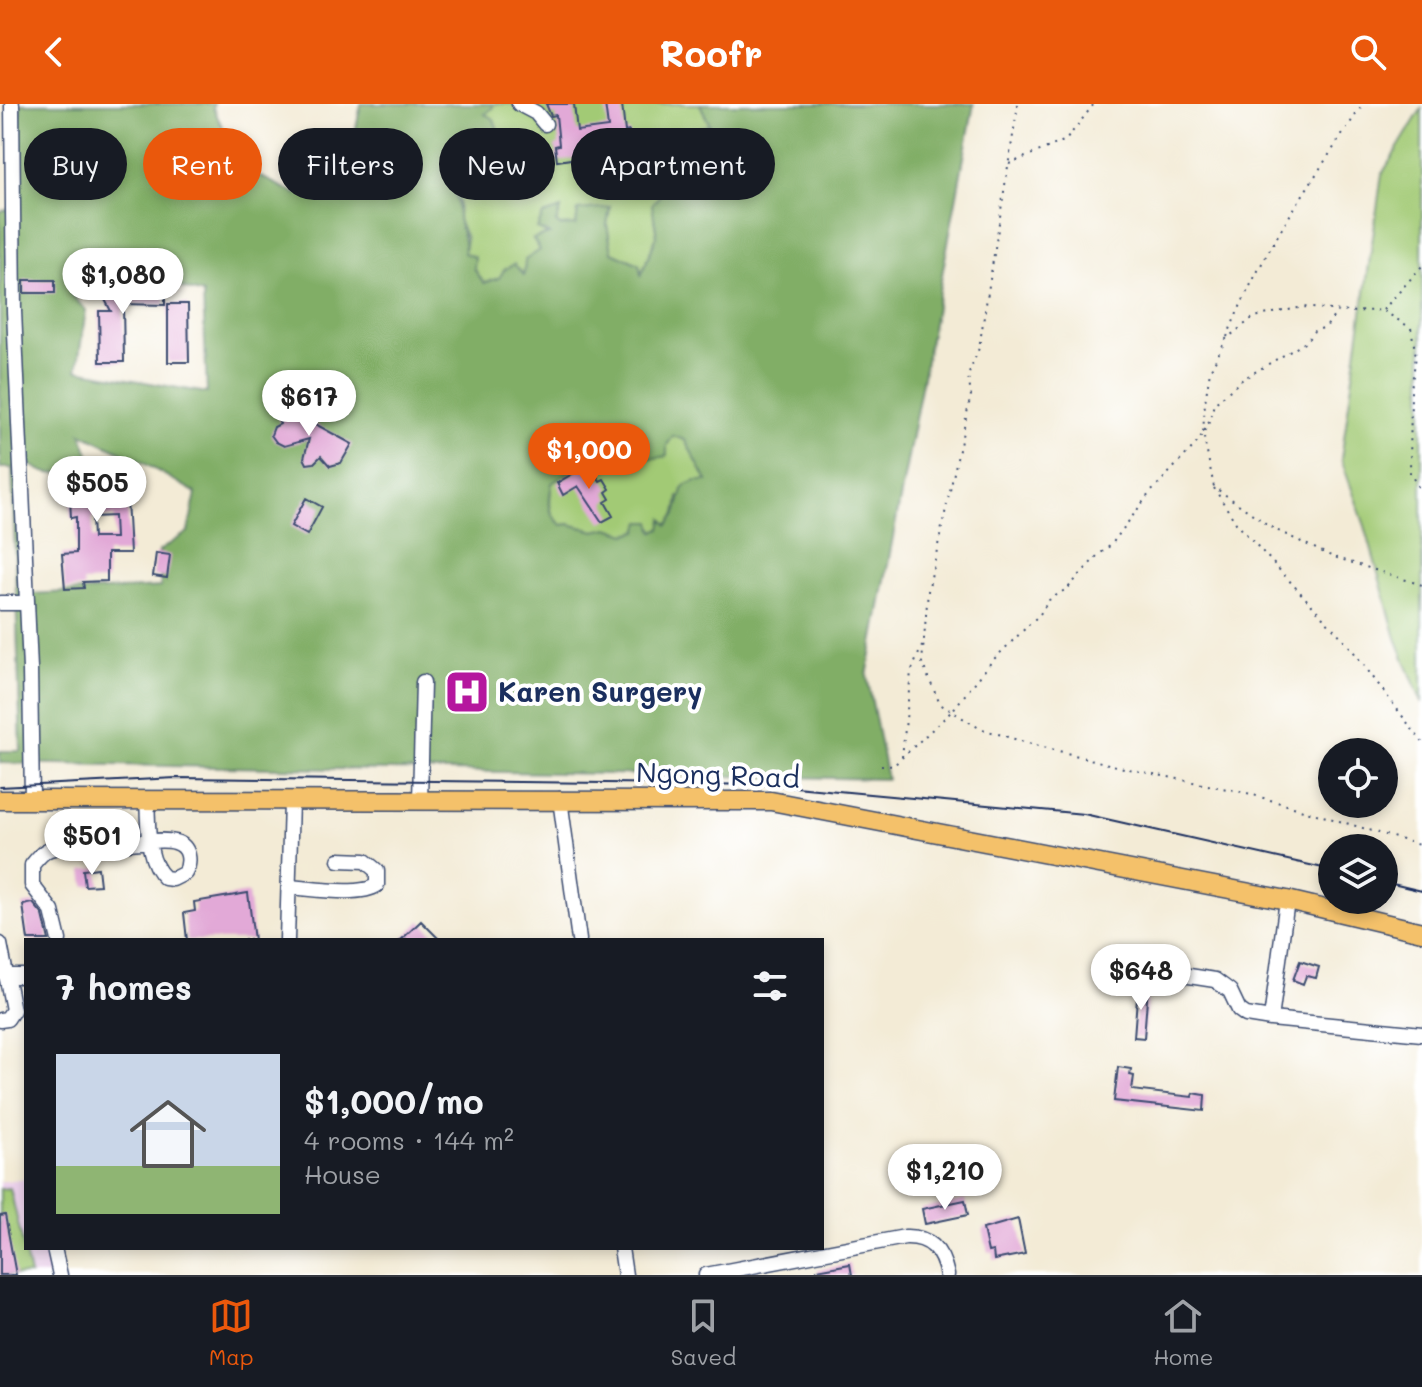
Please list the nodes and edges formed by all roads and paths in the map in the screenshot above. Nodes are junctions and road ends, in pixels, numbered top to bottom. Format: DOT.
graph roads {
  1 [pos="12,104"];
  2 [pos="519,104"];
  3 [pos="1018,104"];
  4 [pos="1094,104"];
  5 [pos="1363,104"];
  6 [pos="545,124"];
  7 [pos="1008,164"];
  8 [pos="7,215"];
  9 [pos="1422,266"];
  10 [pos="1382,310"];
  11 [pos="1338,311"];
  12 [pos="1226,339"];
  13 [pos="1203,433"];
  14 [pos="1214,487"];
  15 [pos="1422,494"];
  16 [pos="1422,585"];
  17 [pos="0,603"];
  18 [pos="26,603"];
  19 [pos="924,641"];
  20 [pos="423,682"];
  21 [pos="952,711"];
  22 [pos="1422,742"];
  23 [pos="902,758"];
  24 [pos="881,765"];
  25 [pos="560,799"];
  26 [pos="0,800"];
  27 [pos="32,800"];
  28 [pos="147,800"];
  29 [pos="420,800"];
  30 [pos="291,801"];
  31 [pos="1422,846"];
  32 [pos="339,860"];
  33 [pos="289,887"];
  34 [pos="1287,900"];
  35 [pos="1422,932"];
  36 [pos="59,938"];
  37 [pos="287,938"];
  38 [pos="579,938"];
  39 [pos="0,944"];
  40 [pos="1144,969"];
  41 [pos="7,976"];
  42 [pos="24,976"];
  43 [pos="1271,1019"];
  44 [pos="0,1020"];
  45 [pos="1422,1034"];
  46 [pos="54,1250"];
  47 [pos="621,1250"];
  48 [pos="60,1275"];
  49 [pos="625,1275"];
  50 [pos="706,1275"];
  51 [pos="947,1275"];
  1 -- 8 [label="street"];
  2 -- 6 [label="street"];
  3 -- 7 [label="path"];
  4 -- 7 [label="path"];
  5 -- 12 [label="path"];
  7 -- 19 [label="path"];
  8 -- 18 [label="street"];
  9 -- 10 [label="path"];
  10 -- 11 [label="path"];
  10 -- 15 [label="path"];
  11 -- 12 [label="path"];
  11 -- 13 [label="path"];
  12 -- 13 [label="path"];
  13 -- 14 [label="path"];
  13 -- 21 [label="path"];
  14 -- 16 [label="path"];
  14 -- 22 [label="path"];
  17 -- 18 [label="street"];
  18 -- 27 [label="street"];
  19 -- 21 [label="path"];
  19 -- 23 [label="path"];
  20 -- 29 [label="street"];
  21 -- 23 [label="path"];
  21 -- 31 [label="path"];
  23 -- 24 [label="path"];
  25 -- 29 [label="main road, Ngong Road"];
  25 -- 34 [label="main road, Ngong Road"];
  25 -- 38 [label="street"];
  26 -- 27 [label="main road, Ngong Road"];
  27 -- 28 [label="main road, Ngong Road"];
  28 -- 30 [label="main road, Ngong Road"];
  28 -- 36 [label="street"];
  29 -- 30 [label="main road, Ngong Road"];
  30 -- 33 [label="street"];
  32 -- 33 [label="street"];
  33 -- 37 [label="street"];
  34 -- 35 [label="main road, Ngong Road"];
  34 -- 43 [label="street"];
  39 -- 41 [label="street"];
  40 -- 43 [label="street"];
  41 -- 42 [label="street"];
  41 -- 44 [label="street"];
  43 -- 45 [label="street"];
  46 -- 48 [label="street"];
  47 -- 49 [label="street"];
  50 -- 51 [label="street"];
}
